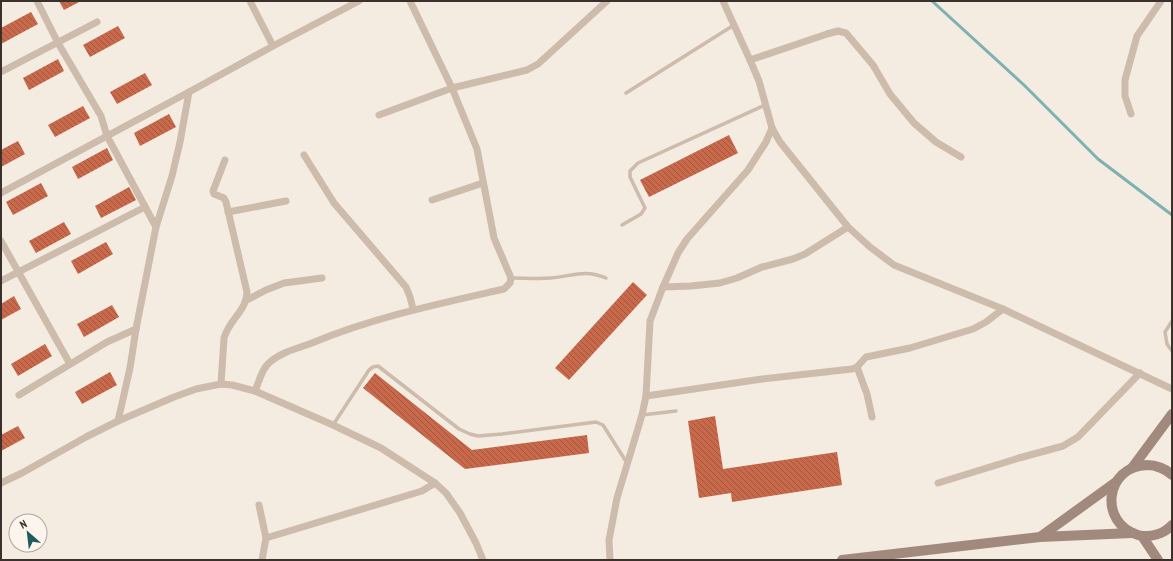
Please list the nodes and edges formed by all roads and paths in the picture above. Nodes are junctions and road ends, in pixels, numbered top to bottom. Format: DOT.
graph roads {
  1 [pos="37,1"];
  2 [pos="250,1"];
  3 [pos="359,1"];
  4 [pos="410,1"];
  5 [pos="607,1"];
  6 [pos="724,1"];
  7 [pos="1161,1"];
  8 [pos="97,22"];
  9 [pos="734,25"];
  10 [pos="58,43"];
  11 [pos="273,46"];
  12 [pos="750,60"];
  13 [pos="1,72"];
  14 [pos="452,88"];
  15 [pos="189,92"];
  16 [pos="626,93"];
  17 [pos="765,105"];
  18 [pos="1131,114"];
  19 [pos="379,115"];
  20 [pos="772,128"];
  21 [pos="107,136"];
  22 [pos="304,155"];
  23 [pos="961,157"];
  24 [pos="225,160"];
  25 [pos="483,183"];
  26 [pos="1,193"];
  27 [pos="432,200"];
  28 [pos="286,201"];
  29 [pos="145,207"];
  30 [pos="228,212"];
  31 [pos="622,226"];
  32 [pos="156,227"];
  33 [pos="848,227"];
  34 [pos="1,241"];
  35 [pos="17,272"];
  36 [pos="322,278"];
  37 [pos="511,278"];
  38 [pos="606,278"];
  39 [pos="1,281"];
  40 [pos="663,287"];
  41 [pos="247,300"];
  42 [pos="413,309"];
  43 [pos="1003,309"];
  44 [pos="1172,321"];
  45 [pos="136,330"];
  46 [pos="1172,351"];
  47 [pos="70,364"];
  48 [pos="857,367"];
  49 [pos="1140,373"];
  50 [pos="221,384"];
  51 [pos="1172,388"];
  52 [pos="255,391"];
  53 [pos="19,395"];
  54 [pos="646,396"];
  55 [pos="676,411"];
  56 [pos="1172,414"];
  57 [pos="642,415"];
  58 [pos="872,417"];
  59 [pos="118,421"];
  60 [pos="333,425"];
  61 [pos="627,463"];
  62 [pos="1132,468"];
  63 [pos="1172,475"];
  64 [pos="1117,481"];
  65 [pos="1,483"];
  66 [pos="435,483"];
  67 [pos="938,483"];
  68 [pos="259,505"];
  69 [pos="1172,525"];
  70 [pos="1137,534"];
  71 [pos="1040,537"];
  72 [pos="266,538"];
  73 [pos="898,556"];
  74 [pos="262,560"];
  75 [pos="483,560"];
  76 [pos="610,560"];
  77 [pos="842,560"];
  78 [pos="1158,560"];
  1 -- 10 [label="street"];
  2 -- 11 [label="street"];
  3 -- 11 [label="street"];
  4 -- 14 [label="street"];
  5 -- 14 [label="street"];
  6 -- 9 [label="street"];
  7 -- 18 [label="street"];
  8 -- 10 [label="street"];
  9 -- 12 [label="street"];
  9 -- 16 [label="lane"];
  10 -- 13 [label="street"];
  10 -- 21 [label="street"];
  11 -- 15 [label="street"];
  12 -- 17 [label="street"];
  12 -- 23 [label="street"];
  14 -- 19 [label="street"];
  14 -- 25 [label="street"];
  15 -- 21 [label="street"];
  15 -- 32 [label="street"];
  17 -- 20 [label="street"];
  17 -- 31 [label="lane"];
  20 -- 33 [label="street"];
  20 -- 40 [label="street"];
  21 -- 26 [label="street"];
  21 -- 29 [label="street"];
  22 -- 42 [label="street"];
  24 -- 30 [label="street"];
  25 -- 27 [label="street"];
  25 -- 37 [label="street"];
  28 -- 30 [label="street"];
  29 -- 32 [label="street"];
  29 -- 35 [label="street"];
  30 -- 41 [label="street"];
  32 -- 45 [label="street"];
  33 -- 40 [label="street"];
  33 -- 43 [label="street"];
  34 -- 35 [label="street"];
  35 -- 39 [label="street"];
  35 -- 47 [label="street"];
  36 -- 41 [label="street"];
  37 -- 38 [label="lane"];
  37 -- 42 [label="street"];
  40 -- 54 [label="street"];
  41 -- 50 [label="street"];
  42 -- 52 [label="street"];
  43 -- 48 [label="street"];
  43 -- 49 [label="street"];
  44 -- 46 [label="lane"];
  45 -- 47 [label="street"];
  45 -- 59 [label="street"];
  47 -- 53 [label="street"];
  48 -- 54 [label="street"];
  48 -- 58 [label="street"];
  49 -- 51 [label="street"];
  49 -- 67 [label="street"];
  50 -- 52 [label="street"];
  50 -- 59 [label="street"];
  52 -- 60 [label="street"];
  54 -- 57 [label="street"];
  55 -- 57 [label="lane"];
  56 -- 62 [label="main road"];
  57 -- 61 [label="street"];
  59 -- 65 [label="street"];
  60 -- 61 [label="lane"];
  60 -- 66 [label="street"];
  61 -- 76 [label="street"];
  62 -- 63 [label="main road"];
  62 -- 64 [label="main road"];
  64 -- 70 [label="main road"];
  64 -- 71 [label="main road"];
  66 -- 72 [label="street"];
  66 -- 75 [label="street"];
  68 -- 72 [label="street"];
  69 -- 70 [label="main road"];
  70 -- 71 [label="main road"];
  70 -- 78 [label="main road"];
  71 -- 73 [label="main road"];
  72 -- 74 [label="street"];
  73 -- 77 [label="main road"];
}
